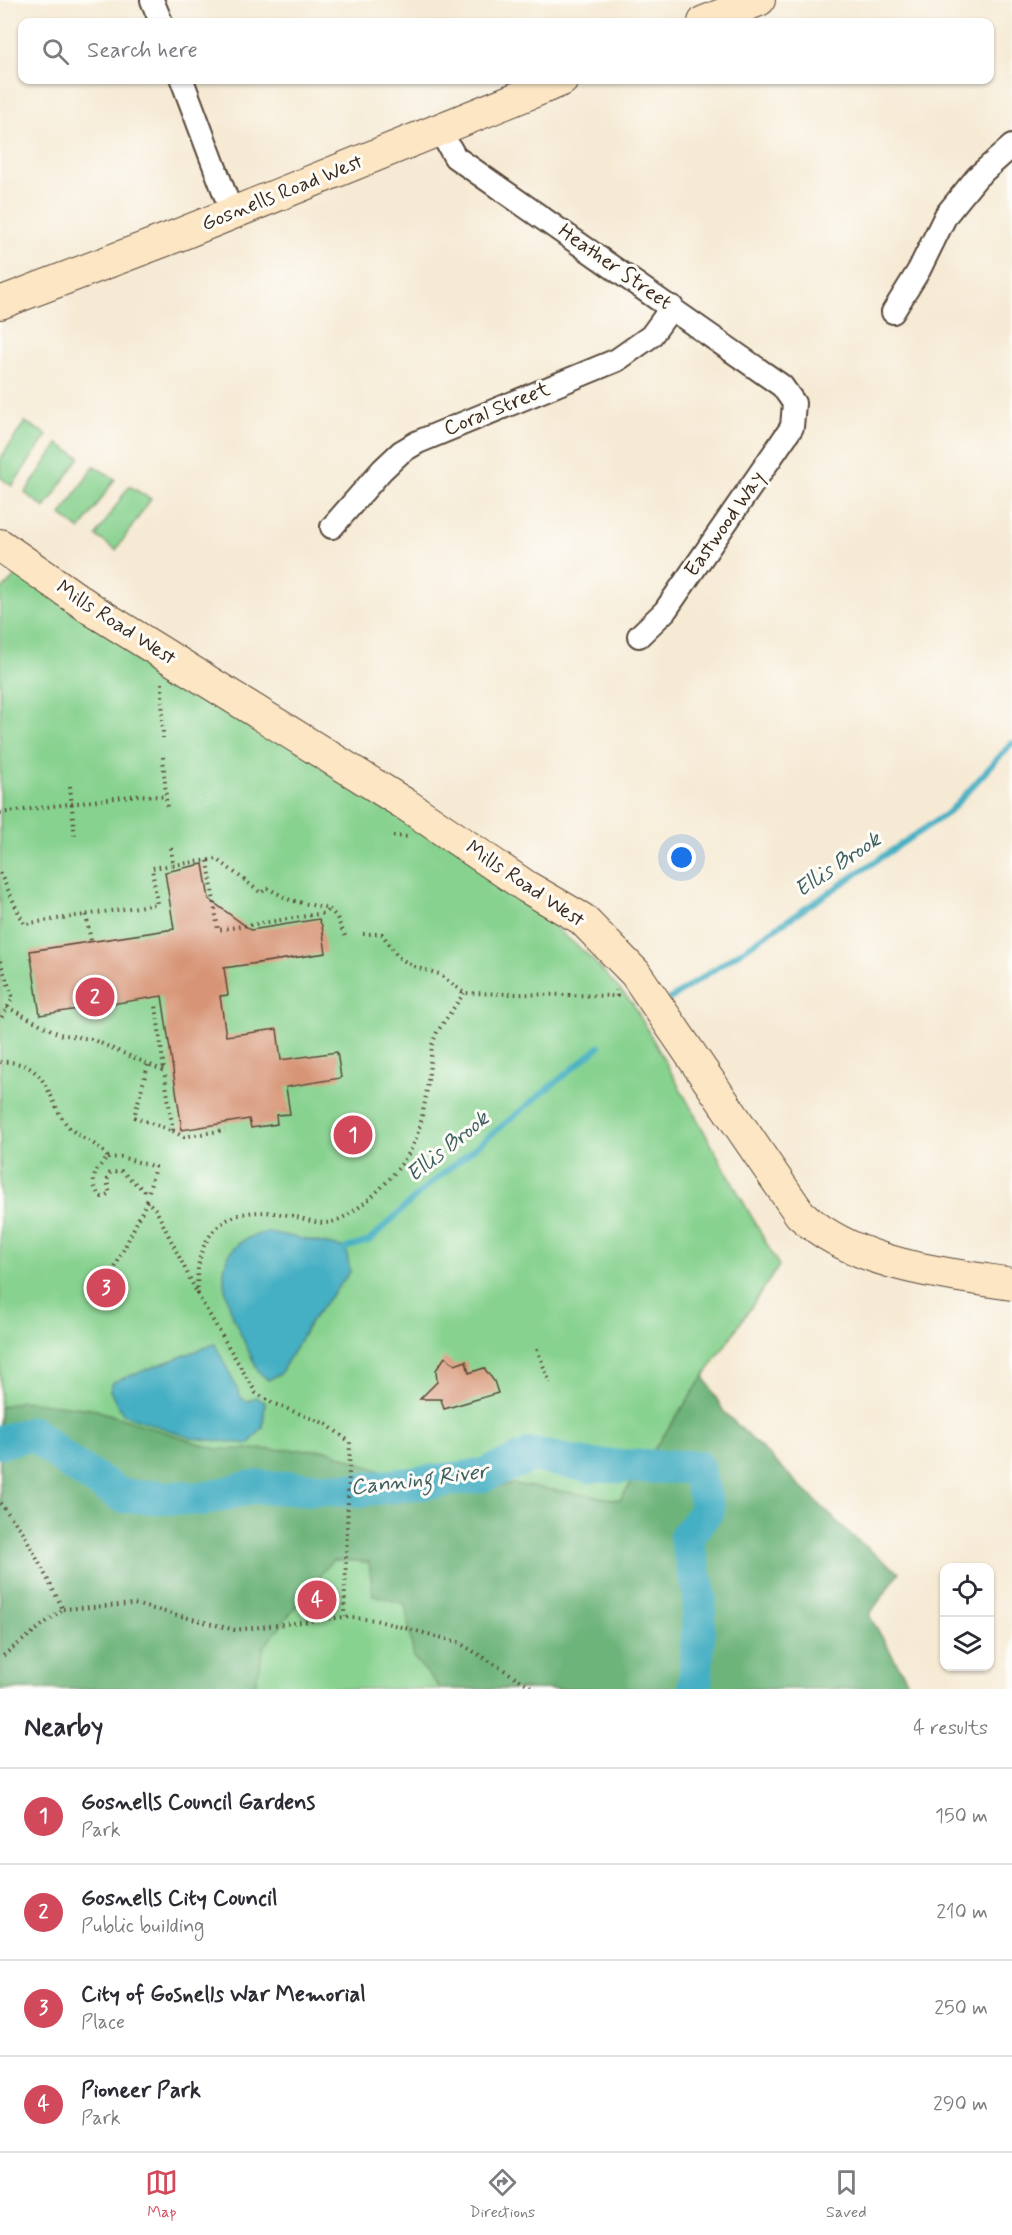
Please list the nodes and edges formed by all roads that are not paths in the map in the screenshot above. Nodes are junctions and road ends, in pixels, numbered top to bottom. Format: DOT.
graph roads {
  1 [pos="152,0"];
  2 [pos="759,0"];
  3 [pos="159,18"];
  4 [pos="714,18"];
  5 [pos="184,84"];
  6 [pos="552,84"];
  7 [pos="439,129"];
  8 [pos="1012,146"];
  9 [pos="232,213"];
  10 [pos="0,303"];
  11 [pos="672,307"];
  12 [pos="893,312"];
  13 [pos="795,403"];
  14 [pos="332,527"];
  15 [pos="0,545"];
  16 [pos="639,636"];
  17 [pos="1012,1284"];
  1 -- 3 [label="street"];
  2 -- 4 [label="main road"];
  5 -- 9 [label="street"];
  6 -- 7 [label="main road, Gosnells Road West"];
  7 -- 9 [label="main road, Gosnells Road West"];
  7 -- 11 [label="street, Heather Street"];
  8 -- 12 [label="street"];
  9 -- 10 [label="main road, Gosnells Road West"];
  11 -- 13 [label="street, Heather Street"];
  11 -- 14 [label="street, Coral Street"];
  13 -- 16 [label="street, Eastwood Way"];
  15 -- 17 [label="main road, Mills Road West"];
}
